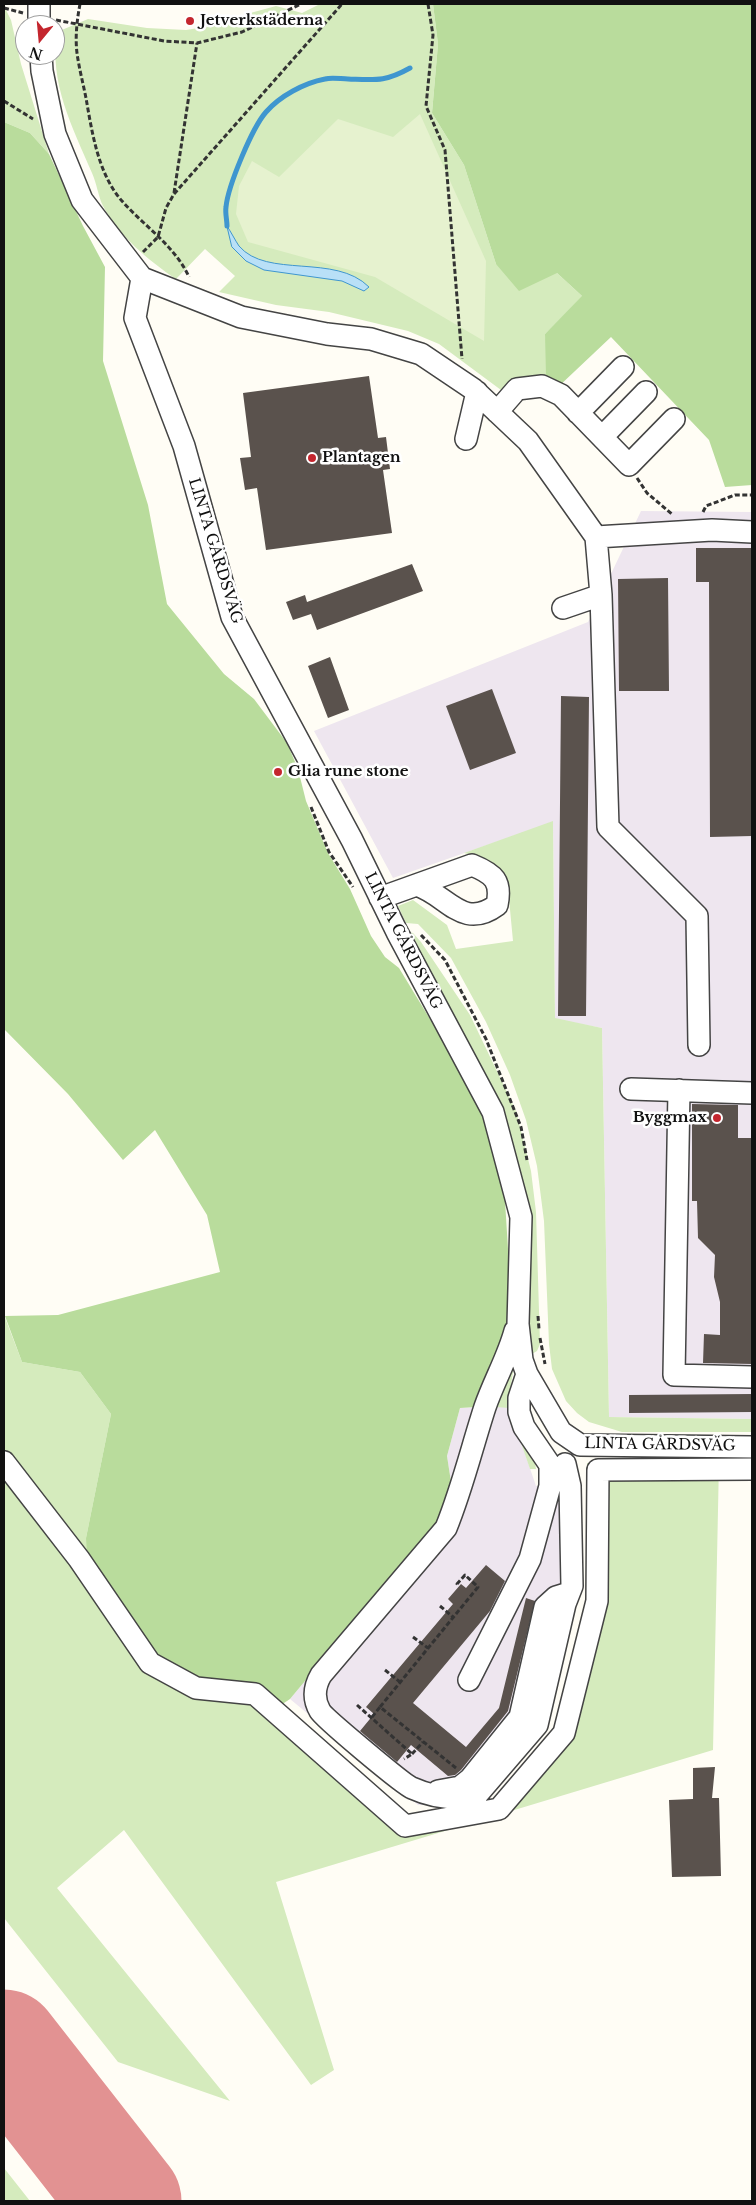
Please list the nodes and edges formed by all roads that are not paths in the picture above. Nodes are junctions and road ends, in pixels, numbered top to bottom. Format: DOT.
graph roads {
  1 [pos="42,65"];
  2 [pos="142,278"];
  3 [pos="623,367"];
  4 [pos="477,392"];
  5 [pos="646,392"];
  6 [pos="498,412"];
  7 [pos="578,413"];
  8 [pos="674,420"];
  9 [pos="602,437"];
  10 [pos="466,440"];
  11 [pos="752,532"];
  12 [pos="596,537"];
  13 [pos="601,595"];
  14 [pos="563,608"];
  15 [pos="416,885"];
  16 [pos="380,898"];
  17 [pos="699,1045"];
  18 [pos="631,1089"];
  19 [pos="679,1090"];
  20 [pos="752,1093"];
  21 [pos="518,1324"];
  22 [pos="527,1374"];
  23 [pos="752,1377"];
  24 [pos="580,1445"];
  25 [pos="752,1447"];
  26 [pos="4,1462"];
  27 [pos="558,1464"];
  28 [pos="752,1469"];
  29 [pos="569,1593"];
  30 [pos="469,1680"];
  31 [pos="423,1792"];
  1 -- 2 [label="street"];
  2 -- 4 [label="street"];
  2 -- 16 [label="street, LINTA GÅRDSVÄG"];
  3 -- 7 [label="street"];
  4 -- 6 [label="street"];
  4 -- 10 [label="street"];
  5 -- 9 [label="street"];
  6 -- 7 [label="street"];
  6 -- 12 [label="street"];
  7 -- 9 [label="street"];
  8 -- 9 [label="street"];
  11 -- 12 [label="street"];
  12 -- 13 [label="street"];
  13 -- 14 [label="street"];
  13 -- 17 [label="street"];
  15 -- 16 [label="street"];
  16 -- 21 [label="street, LINTA GÅRDSVÄG"];
  18 -- 19 [label="street"];
  19 -- 20 [label="street"];
  19 -- 23 [label="street"];
  21 -- 22 [label="street, LINTA GÅRDSVÄG"];
  21 -- 31 [label="street"];
  22 -- 24 [label="street, LINTA GÅRDSVÄG"];
  22 -- 27 [label="street"];
  24 -- 25 [label="street, LINTA GÅRDSVÄG"];
  24 -- 27 [label="street"];
  26 -- 28 [label="street"];
  27 -- 29 [label="street"];
  27 -- 30 [label="street"];
  29 -- 31 [label="street"];
  29 -- 31 [label="street"];
}
